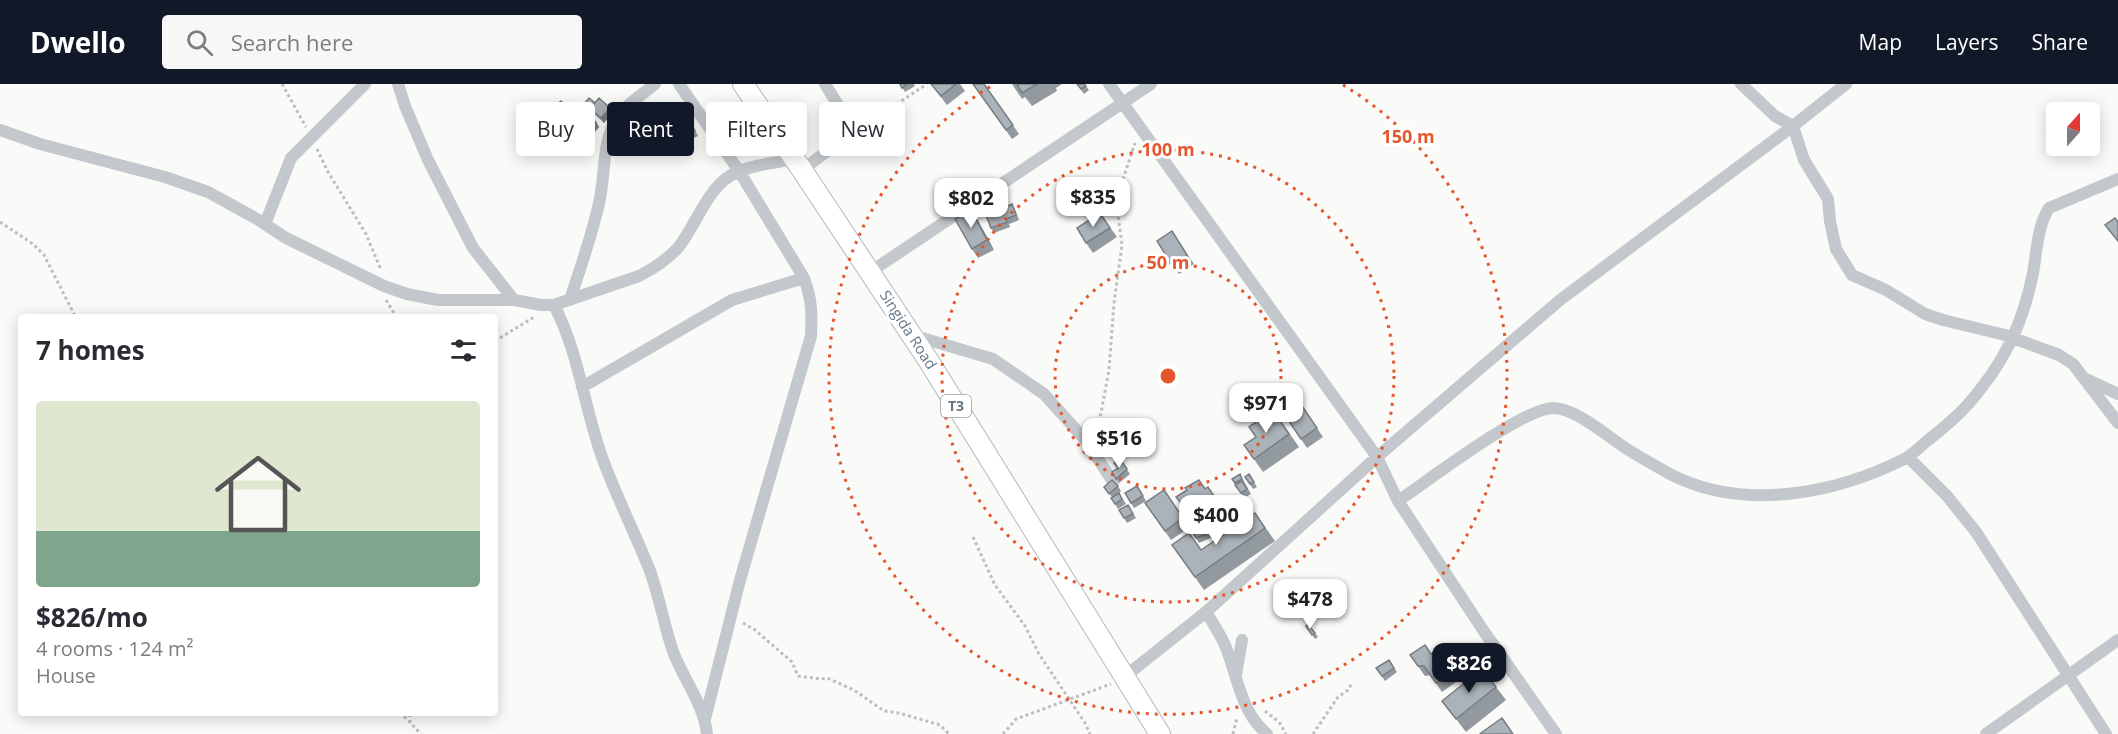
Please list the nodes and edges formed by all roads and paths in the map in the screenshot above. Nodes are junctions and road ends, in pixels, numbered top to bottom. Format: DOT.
graph roads {
  1 [pos="282,84"];
  2 [pos="365,84"];
  3 [pos="398,84"];
  4 [pos="655,84"];
  5 [pos="679,84"];
  6 [pos="743,84"];
  7 [pos="825,84"];
  8 [pos="927,84"];
  9 [pos="1109,84"];
  10 [pos="1151,84"];
  11 [pos="1741,84"];
  12 [pos="1846,84"];
  13 [pos="836,102"];
  14 [pos="901,102"];
  15 [pos="1123,103"];
  16 [pos="1793,126"];
  17 [pos="1140,127"];
  18 [pos="0,130"];
  19 [pos="312,137"];
  20 [pos="819,152"];
  21 [pos="798,164"];
  22 [pos="739,171"];
  23 [pos="2118,179"];
  24 [pos="0,222"];
  25 [pos="265,224"];
  26 [pos="870,272"];
  27 [pos="804,278"];
  28 [pos="381,285"];
  29 [pos="514,300"];
  30 [pos="570,300"];
  31 [pos="541,305"];
  32 [pos="554,305"];
  33 [pos="74,314"];
  34 [pos="911,335"];
  35 [pos="2014,338"];
  36 [pos="498,339"];
  37 [pos="2085,379"];
  38 [pos="582,387"];
  39 [pos="2118,394"];
  40 [pos="2118,423"];
  41 [pos="1094,454"];
  42 [pos="1377,457"];
  43 [pos="1908,457"];
  44 [pos="1113,482"];
  45 [pos="1398,501"];
  46 [pos="973,537"];
  47 [pos="1206,612"];
  48 [pos="732,617"];
  49 [pos="1242,640"];
  50 [pos="2118,640"];
  51 [pos="1236,676"];
  52 [pos="2069,676"];
  53 [pos="1123,678"];
  54 [pos="1352,683"];
  55 [pos="1069,699"];
  56 [pos="404,716"];
  57 [pos="410,716"];
  58 [pos="705,719"];
  59 [pos="410,723"];
  60 [pos="421,734"];
  61 [pos="707,734"];
  62 [pos="949,734"];
  63 [pos="1003,734"];
  64 [pos="1090,734"];
  65 [pos="1160,734"];
  66 [pos="1267,734"];
  67 [pos="1313,734"];
  68 [pos="1556,734"];
  69 [pos="1986,734"];
  70 [pos="2106,734"];
  1 -- 19 [label="path"];
  2 -- 19 [label="street"];
  3 -- 29 [label="street"];
  4 -- 30 [label="street"];
  5 -- 22 [label="street"];
  6 -- 21 [label="highway, Singida Road / T3"];
  7 -- 13 [label="street"];
  8 -- 14 [label="path"];
  9 -- 15 [label="street"];
  10 -- 15 [label="street"];
  11 -- 16 [label="street"];
  12 -- 16 [label="street"];
  15 -- 17 [label="street"];
  15 -- 26 [label="street"];
  16 -- 35 [label="street"];
  16 -- 42 [label="street"];
  17 -- 41 [label="path"];
  17 -- 42 [label="street"];
  18 -- 25 [label="street"];
  19 -- 25 [label="street"];
  19 -- 28 [label="path"];
  20 -- 21 [label="street"];
  21 -- 22 [label="street"];
  21 -- 26 [label="highway, Singida Road / T3"];
  22 -- 27 [label="street"];
  22 -- 30 [label="street"];
  23 -- 35 [label="street"];
  24 -- 33 [label="path"];
  25 -- 28 [label="street"];
  26 -- 34 [label="highway, Singida Road / T3"];
  27 -- 38 [label="street"];
  27 -- 48 [label="street"];
  28 -- 29 [label="street"];
  29 -- 31 [label="street"];
  30 -- 32 [label="street"];
  31 -- 32 [label="street"];
  31 -- 36 [label="path"];
  32 -- 38 [label="street"];
  34 -- 41 [label="street"];
  34 -- 53 [label="highway, Singida Road / T3"];
  35 -- 37 [label="street"];
  35 -- 43 [label="street"];
  37 -- 39 [label="street"];
  37 -- 40 [label="street"];
  38 -- 58 [label="street"];
  41 -- 44 [label="street"];
  42 -- 45 [label="street"];
  42 -- 47 [label="street"];
  43 -- 45 [label="street"];
  43 -- 52 [label="street"];
  45 -- 68 [label="street"];
  46 -- 55 [label="path"];
  47 -- 51 [label="street"];
  47 -- 53 [label="street"];
  48 -- 58 [label="street"];
  48 -- 62 [label="path"];
  49 -- 51 [label="street"];
  50 -- 52 [label="street"];
  51 -- 66 [label="street"];
  52 -- 69 [label="street"];
  52 -- 70 [label="street"];
  53 -- 55 [label="path"];
  53 -- 65 [label="highway, Singida Road / T3"];
  54 -- 67 [label="path"];
  55 -- 63 [label="path"];
  55 -- 64 [label="path"];
  56 -- 59 [label="path"];
  57 -- 59 [label="path"];
  58 -- 61 [label="street"];
  59 -- 60 [label="path"];
}
